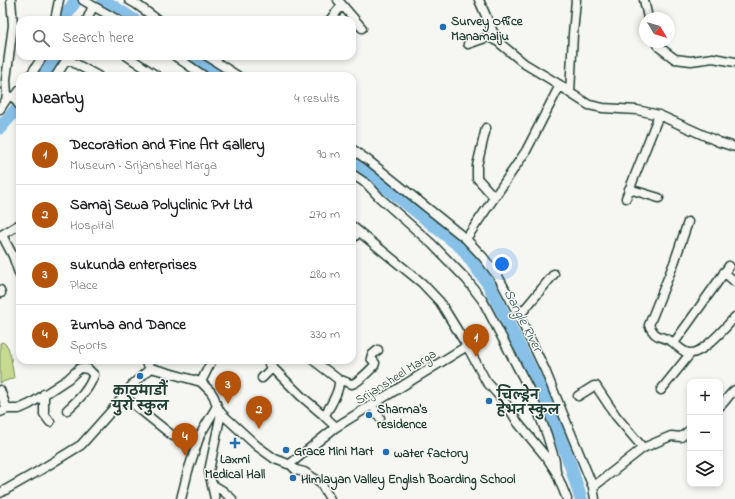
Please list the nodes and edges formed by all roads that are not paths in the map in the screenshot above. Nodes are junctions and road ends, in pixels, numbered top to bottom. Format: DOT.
graph roads {
  1 [pos="11,0"];
  2 [pos="59,0"];
  3 [pos="129,0"];
  4 [pos="479,0"];
  5 [pos="576,0"];
  6 [pos="644,0"];
  7 [pos="340,2"];
  8 [pos="87,3"];
  9 [pos="647,12"];
  10 [pos="56,16"];
  11 [pos="87,16"];
  12 [pos="111,16"];
  13 [pos="152,16"];
  14 [pos="332,16"];
  15 [pos="352,16"];
  16 [pos="356,21"];
  17 [pos="362,28"];
  18 [pos="497,41"];
  19 [pos="468,44"];
  20 [pos="660,48"];
  21 [pos="40,60"];
  22 [pos="66,60"];
  23 [pos="73,60"];
  24 [pos="133,60"];
  25 [pos="181,60"];
  26 [pos="213,60"];
  27 [pos="735,62"];
  28 [pos="33,72"];
  29 [pos="59,72"];
  30 [pos="92,72"];
  31 [pos="151,72"];
  32 [pos="198,72"];
  33 [pos="232,72"];
  34 [pos="560,85"];
  35 [pos="16,93"];
  36 [pos="570,93"];
  37 [pos="11,97"];
  38 [pos="16,102"];
  39 [pos="0,109"];
  40 [pos="659,115"];
  41 [pos="486,128"];
  42 [pos="735,147"];
  43 [pos="356,152"];
  44 [pos="356,177"];
  45 [pos="629,189"];
  46 [pos="494,197"];
  47 [pos="626,198"];
  48 [pos="659,198"];
  49 [pos="688,222"];
  50 [pos="16,226"];
  51 [pos="356,229"];
  52 [pos="359,232"];
  53 [pos="1,235"];
  54 [pos="356,235"];
  55 [pos="466,239"];
  56 [pos="16,265"];
  57 [pos="554,274"];
  58 [pos="735,282"];
  59 [pos="519,316"];
  60 [pos="735,317"];
  61 [pos="674,343"];
  62 [pos="467,346"];
  63 [pos="378,350"];
  64 [pos="690,354"];
  65 [pos="148,364"];
  66 [pos="210,364"];
  67 [pos="318,364"];
  68 [pos="151,368"];
  69 [pos="262,378"];
  70 [pos="339,380"];
  71 [pos="201,382"];
  72 [pos="0,390"];
  73 [pos="661,390"];
  74 [pos="735,390"];
  75 [pos="44,394"];
  76 [pos="123,396"];
  77 [pos="578,396"];
  78 [pos="723,403"];
  79 [pos="372,405"];
  80 [pos="67,410"];
  81 [pos="219,410"];
  82 [pos="4,411"];
  83 [pos="327,418"];
  84 [pos="380,418"];
  85 [pos="50,422"];
  86 [pos="336,427"];
  87 [pos="687,432"];
  88 [pos="173,436"];
  89 [pos="643,448"];
  90 [pos="290,464"];
  91 [pos="556,472"];
  92 [pos="213,485"];
  93 [pos="593,487"];
  94 [pos="0,493"];
  95 [pos="181,499"];
  96 [pos="215,499"];
  97 [pos="232,499"];
  98 [pos="330,499"];
  99 [pos="567,499"];
  100 [pos="595,499"];
  1 -- 37 [label="street"];
  2 -- 10 [label="street"];
  3 -- 13 [label="street"];
  4 -- 18 [label="street"];
  5 -- 36 [label="street"];
  6 -- 9 [label="street"];
  7 -- 14 [label="street"];
  7 -- 15 [label="street"];
  8 -- 11 [label="street"];
  8 -- 12 [label="street"];
  16 -- 17 [label="street"];
  18 -- 19 [label="street"];
  18 -- 34 [label="street"];
  20 -- 27 [label="street"];
  21 -- 28 [label="street"];
  22 -- 29 [label="street"];
  23 -- 30 [label="street"];
  24 -- 31 [label="street"];
  25 -- 32 [label="street"];
  26 -- 33 [label="street"];
  34 -- 36 [label="street"];
  34 -- 46 [label="street"];
  35 -- 37 [label="street"];
  36 -- 40 [label="street"];
  37 -- 38 [label="street"];
  37 -- 39 [label="street"];
  40 -- 42 [label="street"];
  40 -- 45 [label="street"];
  41 -- 46 [label="street"];
  43 -- 55 [label="street"];
  44 -- 91 [label="street"];
  45 -- 47 [label="street"];
  45 -- 48 [label="street"];
  46 -- 55 [label="street"];
  49 -- 61 [label="street"];
  50 -- 53 [label="street"];
  51 -- 52 [label="street"];
  52 -- 54 [label="street"];
  52 -- 62 [label="street"];
  53 -- 56 [label="street"];
  55 -- 59 [label="street"];
  57 -- 59 [label="street"];
  58 -- 61 [label="street"];
  59 -- 93 [label="street"];
  60 -- 64 [label="street"];
  61 -- 64 [label="street"];
  62 -- 79 [label="street, Srijansheel Marga"];
  62 -- 91 [label="street"];
  63 -- 70 [label="street"];
  64 -- 73 [label="street"];
  65 -- 68 [label="street"];
  66 -- 71 [label="street"];
  67 -- 70 [label="street"];
  68 -- 71 [label="street"];
  68 -- 76 [label="street"];
  69 -- 83 [label="street"];
  70 -- 83 [label="street"];
  71 -- 81 [label="street"];
  72 -- 82 [label="street"];
  74 -- 78 [label="street"];
  75 -- 80 [label="street"];
  75 -- 82 [label="street"];
  75 -- 85 [label="street"];
  76 -- 88 [label="street"];
  76 -- 94 [label="street"];
  77 -- 89 [label="street"];
  79 -- 84 [label="street"];
  79 -- 86 [label="street, Srijansheel Marga"];
  81 -- 90 [label="street"];
  81 -- 92 [label="street"];
  81 -- 95 [label="street"];
  83 -- 86 [label="street"];
  86 -- 90 [label="street, Srijansheel Marga"];
  87 -- 89 [label="street"];
  89 -- 93 [label="street"];
  90 -- 98 [label="street"];
  91 -- 99 [label="street"];
  92 -- 96 [label="street"];
  92 -- 97 [label="street"];
  93 -- 100 [label="street"];
}
